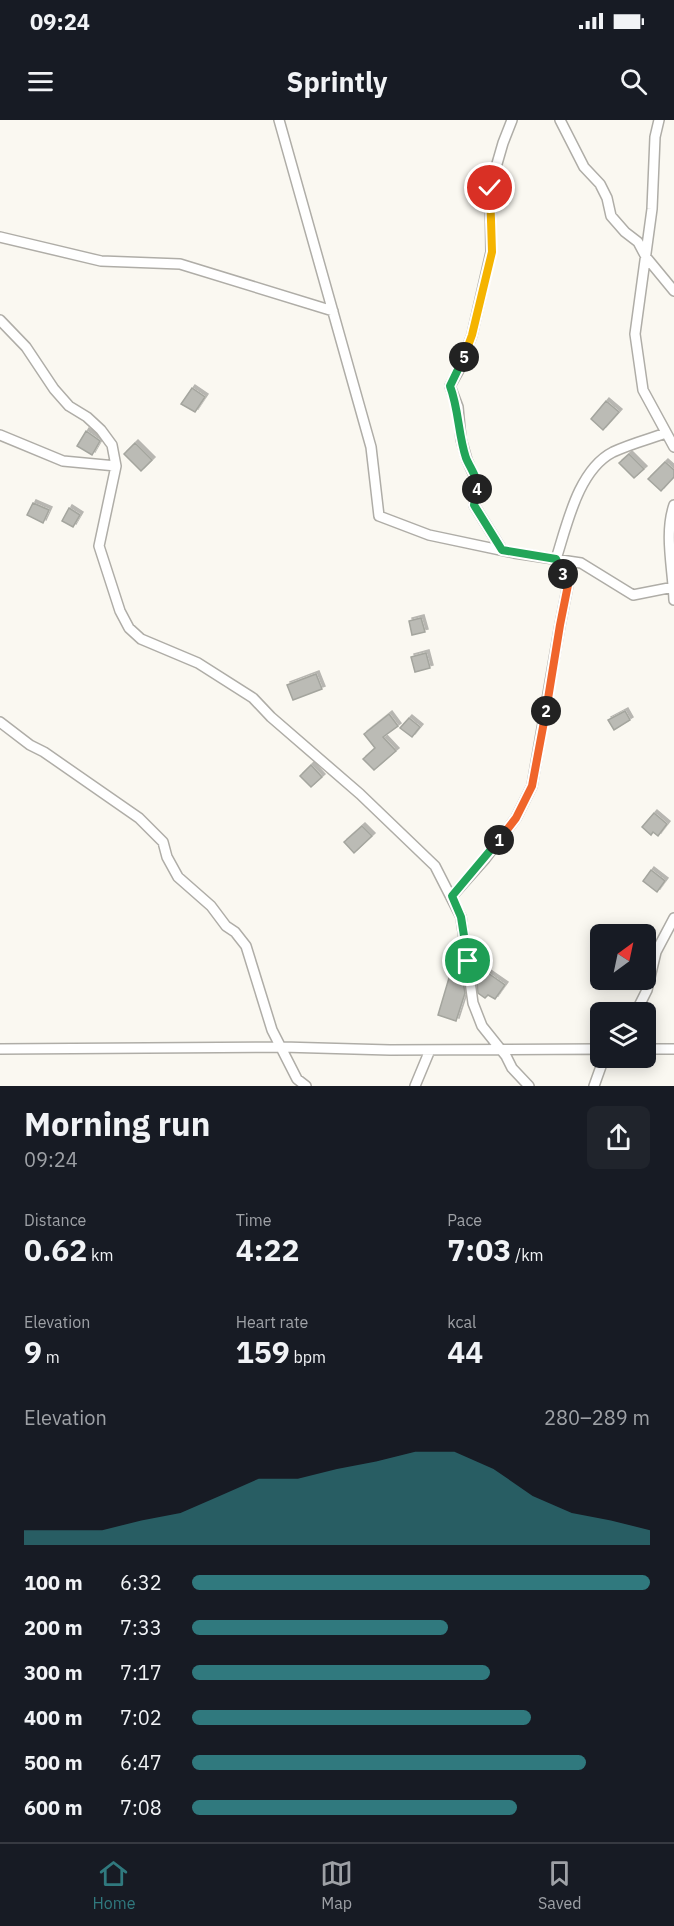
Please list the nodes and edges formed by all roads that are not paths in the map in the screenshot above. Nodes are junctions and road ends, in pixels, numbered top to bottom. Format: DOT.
graph roads {
  1 [pos="279,120"];
  2 [pos="512,120"];
  3 [pos="560,120"];
  4 [pos="659,120"];
  5 [pos="0,237"];
  6 [pos="646,257"];
  7 [pos="674,291"];
  8 [pos="333,311"];
  9 [pos="0,320"];
  10 [pos="666,433"];
  11 [pos="0,435"];
  12 [pos="674,447"];
  13 [pos="116,466"];
  14 [pos="674,505"];
  15 [pos="502,550"];
  16 [pos="556,559"];
  17 [pos="674,587"];
  18 [pos="674,600"];
  19 [pos="0,722"];
  20 [pos="452,896"];
  21 [pos="674,918"];
  22 [pos="641,1002"];
  23 [pos="282,1047"];
  24 [pos="0,1049"];
  25 [pos="590,1049"];
  26 [pos="656,1049"];
  27 [pos="674,1049"];
  28 [pos="430,1050"];
  29 [pos="500,1051"];
  30 [pos="600,1068"];
  31 [pos="306,1086"];
  32 [pos="415,1086"];
  33 [pos="529,1086"];
  34 [pos="594,1086"];
  1 -- 8 [label="street"];
  2 -- 15 [label="street"];
  3 -- 6 [label="street"];
  4 -- 6 [label="street"];
  5 -- 8 [label="street"];
  6 -- 7 [label="street"];
  6 -- 10 [label="street"];
  8 -- 15 [label="street"];
  9 -- 13 [label="street"];
  10 -- 12 [label="street"];
  10 -- 16 [label="street"];
  11 -- 13 [label="street"];
  13 -- 20 [label="street"];
  14 -- 17 [label="street"];
  15 -- 16 [label="street"];
  16 -- 17 [label="street"];
  16 -- 20 [label="street"];
  17 -- 18 [label="street"];
  19 -- 23 [label="street"];
  20 -- 29 [label="street"];
  21 -- 22 [label="street"];
  23 -- 24 [label="street"];
  23 -- 28 [label="street"];
  23 -- 31 [label="street"];
  25 -- 29 [label="street"];
  26 -- 27 [label="street"];
  28 -- 29 [label="street"];
  28 -- 32 [label="street"];
  29 -- 33 [label="street"];
  30 -- 34 [label="street"];
}
